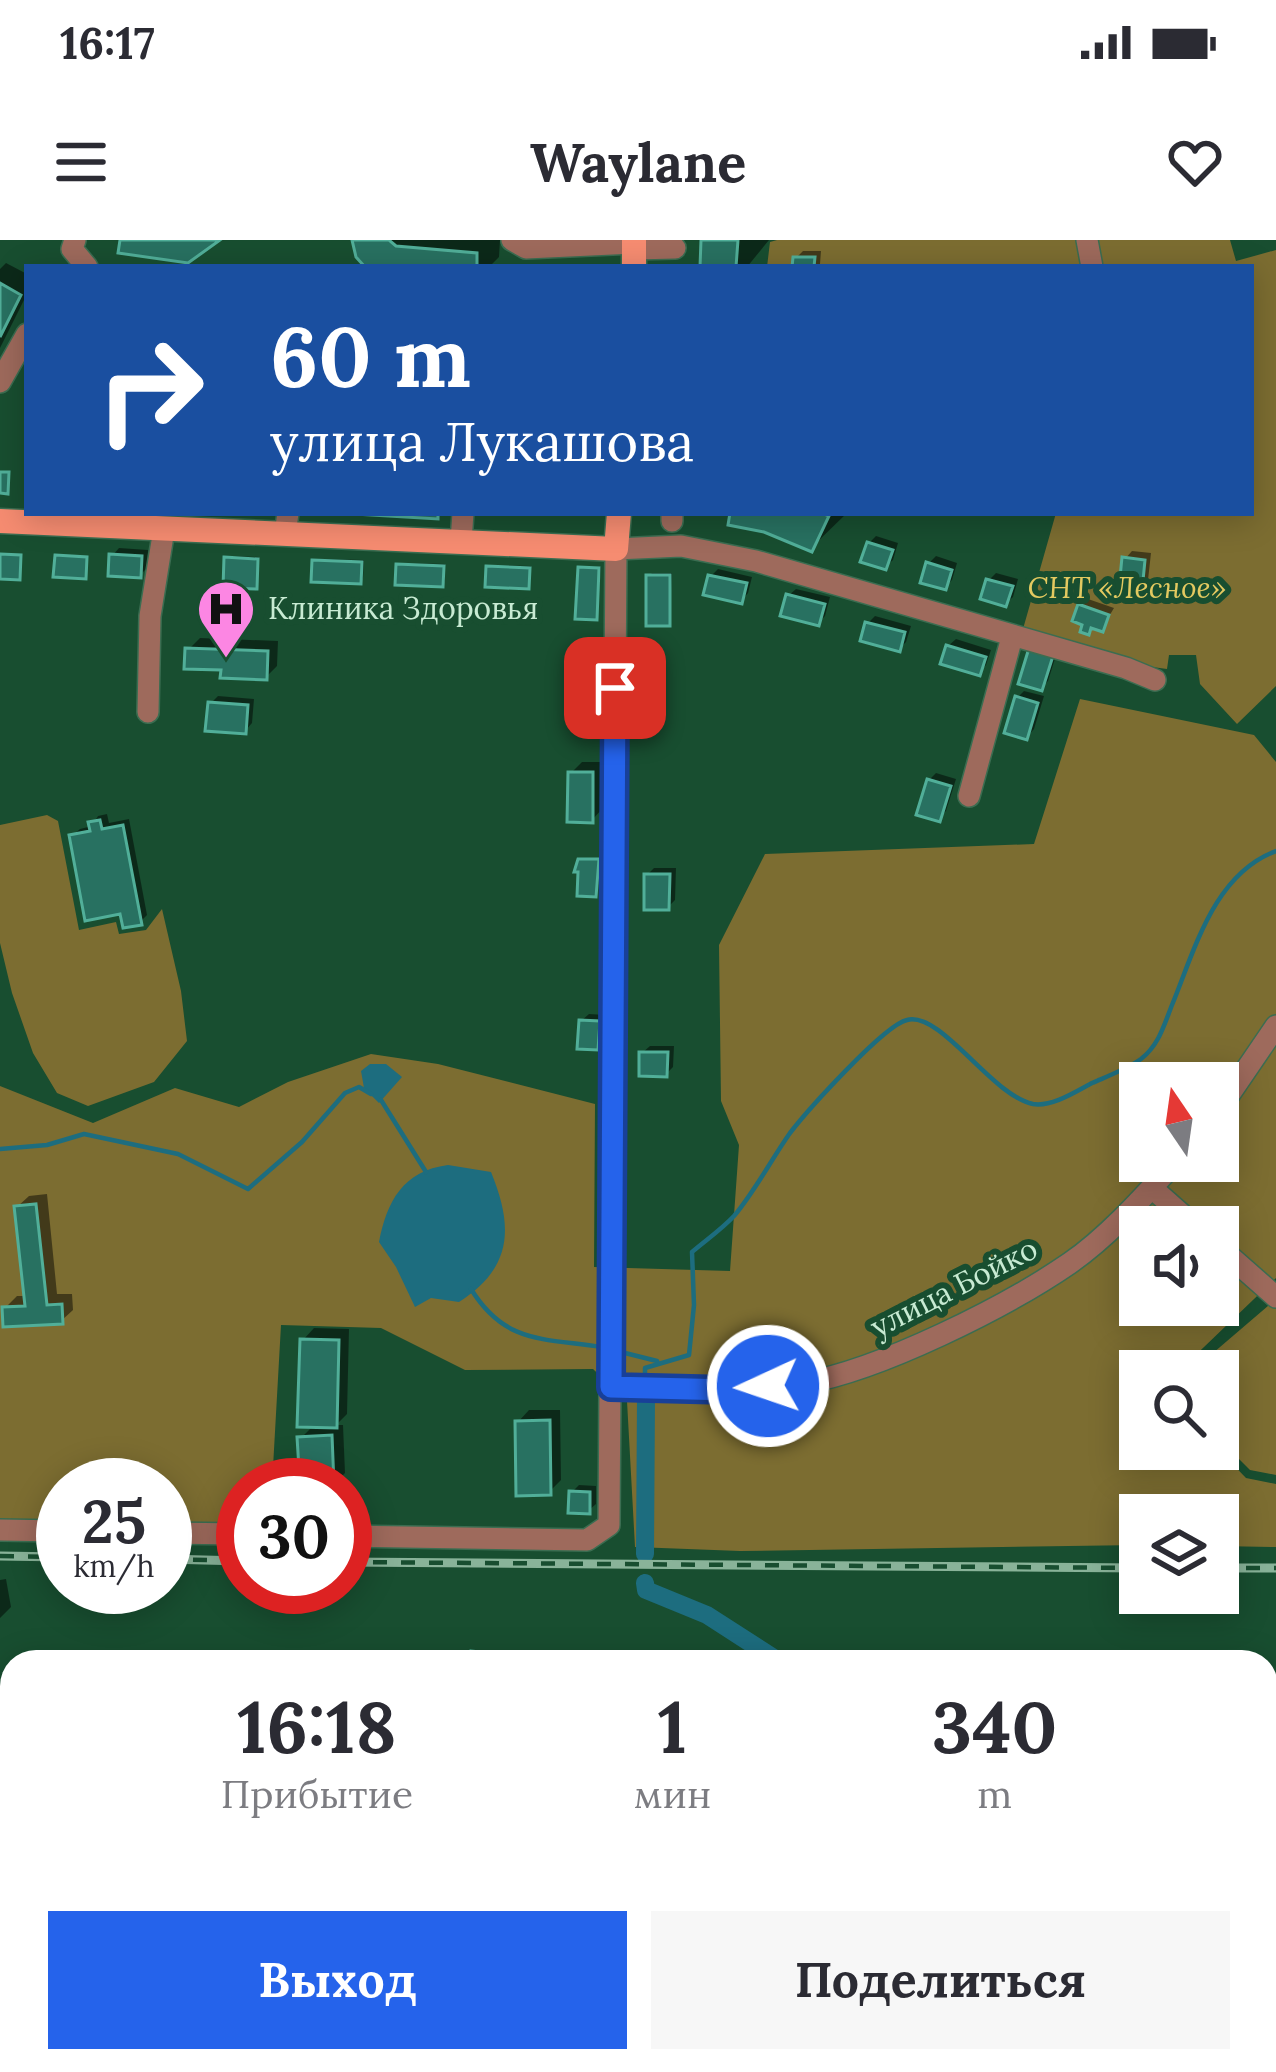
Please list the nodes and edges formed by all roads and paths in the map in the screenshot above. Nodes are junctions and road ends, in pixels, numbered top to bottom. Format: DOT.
graph roads {
  1 [pos="512,240"];
  2 [pos="634,250"];
  3 [pos="675,252"];
  4 [pos="24,339"];
  5 [pos="0,382"];
  6 [pos="463,516"];
  7 [pos="619,516"];
  8 [pos="0,521"];
  9 [pos="287,523"];
  10 [pos="164,529"];
  11 [pos="461,541"];
  12 [pos="616,548"];
  13 [pos="1012,637"];
  14 [pos="1155,680"];
  15 [pos="148,712"];
  16 [pos="969,796"];
  17 [pos="1276,1026"];
  18 [pos="1239,1080"];
  19 [pos="1158,1182"];
  20 [pos="1152,1188"];
  21 [pos="1172,1206"];
  22 [pos="1239,1264"];
  23 [pos="1276,1297"];
  24 [pos="611,1387"];
  25 [pos="0,1530"];
  26 [pos="36,1531"];
  27 [pos="372,1536"];
  1 -- 2 [label="street"];
  2 -- 3 [label="street"];
  4 -- 5 [label="street"];
  6 -- 11 [label="street"];
  7 -- 12 [label="main road"];
  8 -- 10 [label="main road"];
  9 -- 10 [label="main road"];
  9 -- 11 [label="main road"];
  10 -- 15 [label="street"];
  11 -- 12 [label="main road"];
  12 -- 13 [label="street"];
  12 -- 24 [label="street"];
  13 -- 14 [label="street"];
  13 -- 16 [label="street"];
  17 -- 18 [label="street"];
  19 -- 20 [label="street, улица Бойко"];
  20 -- 21 [label="street"];
  20 -- 24 [label="street, улица Бойко"];
  22 -- 23 [label="street"];
  24 -- 27 [label="street"];
  25 -- 26 [label="street"];
}
